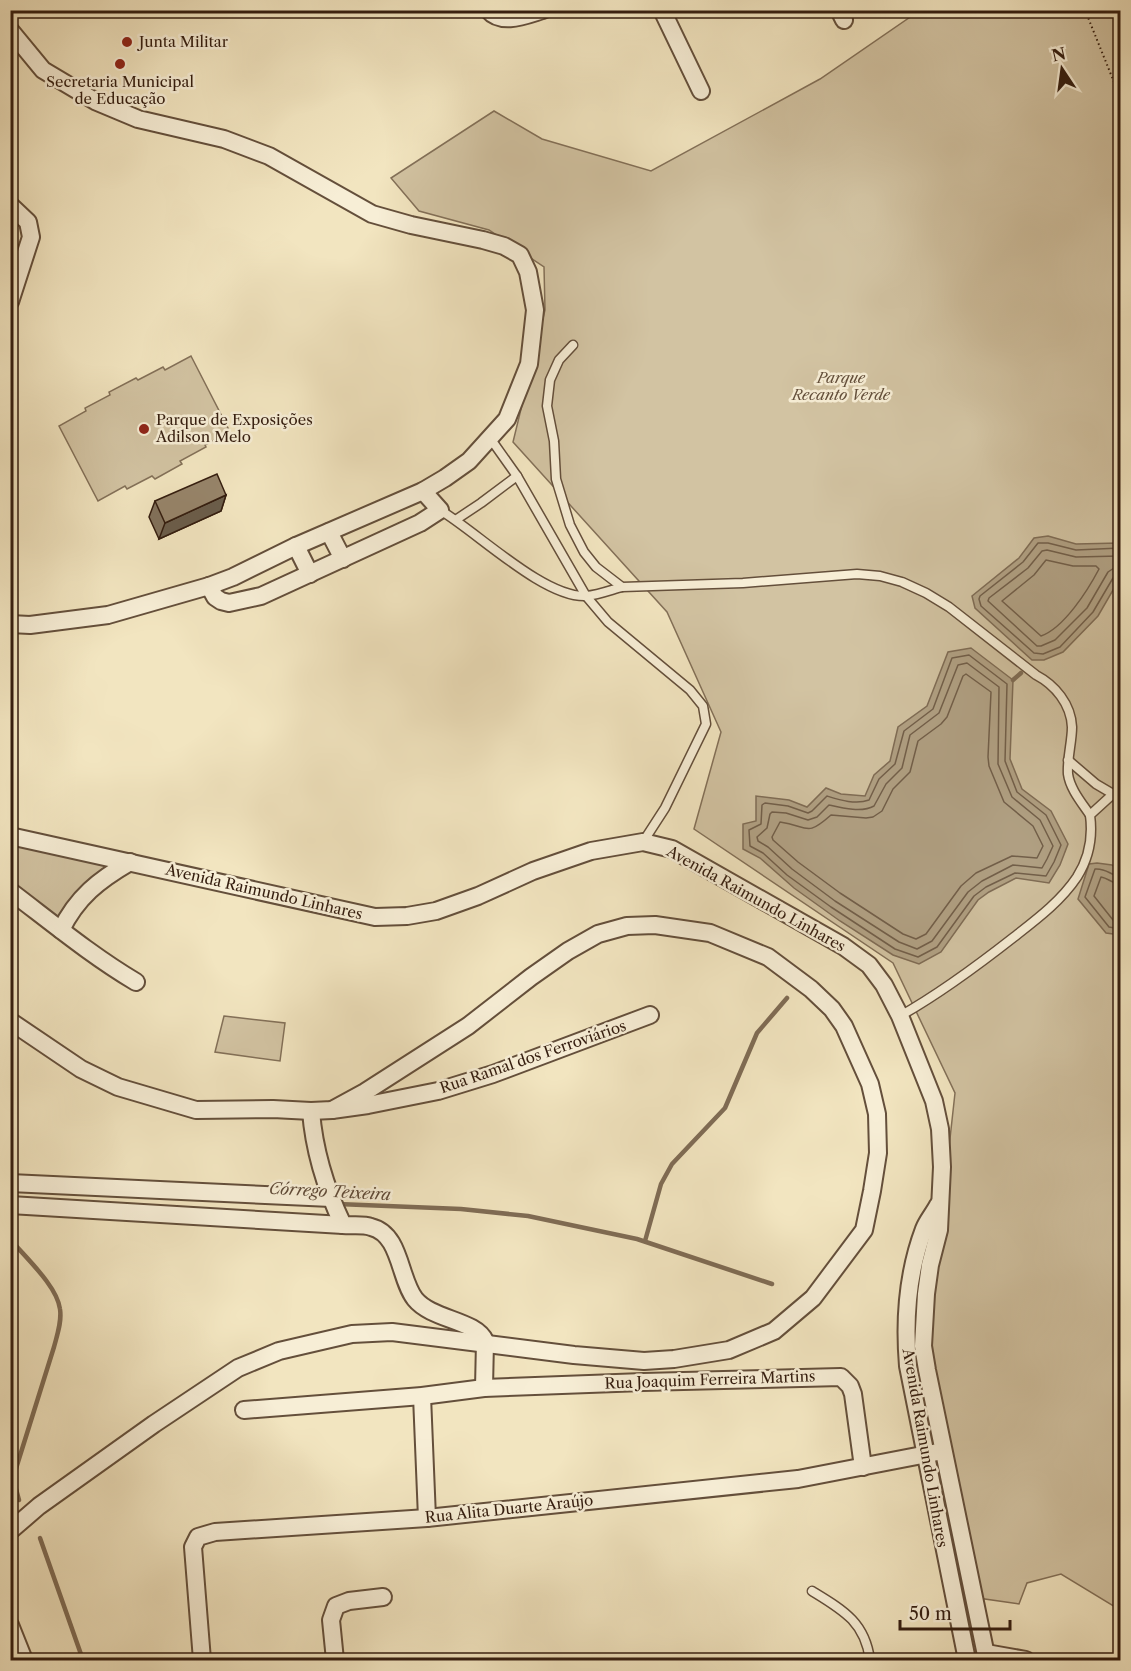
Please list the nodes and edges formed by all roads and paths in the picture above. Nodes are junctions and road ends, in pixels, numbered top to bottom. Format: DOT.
graph roads {
  1 [pos="488,10"];
  2 [pos="543,10"];
  3 [pos="662,10"];
  4 [pos="1085,10"];
  5 [pos="10,30"];
  6 [pos="700,91"];
  7 [pos="1120,97"];
  8 [pos="10,205"];
  9 [pos="10,302"];
  10 [pos="573,345"];
  11 [pos="490,438"];
  12 [pos="517,476"];
  13 [pos="423,491"];
  14 [pos="440,510"];
  15 [pos="457,519"];
  16 [pos="329,532"];
  17 [pos="296,546"];
  18 [pos="343,559"];
  19 [pos="310,574"];
  20 [pos="209,586"];
  21 [pos="622,587"];
  22 [pos="586,596"];
  23 [pos="10,624"];
  24 [pos="1068,760"];
  25 [pos="1117,794"];
  26 [pos="1090,815"];
  27 [pos="10,836"];
  28 [pos="643,842"];
  29 [pos="130,862"];
  30 [pos="10,891"];
  31 [pos="61,930"];
  32 [pos="136,982"];
  33 [pos="650,1015"];
  34 [pos="900,1016"];
  35 [pos="10,1021"];
  36 [pos="311,1110"];
  37 [pos="332,1110"];
  38 [pos="10,1183"];
  39 [pos="331,1198"];
  40 [pos="939,1204"];
  41 [pos="10,1205"];
  42 [pos="343,1225"];
  43 [pos="485,1343"];
  44 [pos="484,1388"];
  45 [pos="422,1396"];
  46 [pos="244,1410"];
  47 [pos="943,1451"];
  48 [pos="925,1455"];
  49 [pos="863,1467"];
  50 [pos="427,1518"];
  51 [pos="10,1531"];
  52 [pos="812,1592"];
  53 [pos="383,1597"];
  54 [pos="10,1625"];
  55 [pos="987,1657"];
  56 [pos="24,1660"];
  57 [pos="202,1660"];
  58 [pos="335,1660"];
  59 [pos="870,1660"];
  60 [pos="967,1660"];
  61 [pos="1026,1660"];
  1 -- 2 [label="street"];
  3 -- 6 [label="street"];
  4 -- 7 [label="path"];
  5 -- 11 [label="street"];
  8 -- 9 [label="street"];
  10 -- 21 [label="lane"];
  11 -- 12 [label="lane"];
  11 -- 13 [label="street"];
  12 -- 15 [label="lane"];
  12 -- 22 [label="lane"];
  13 -- 14 [label="street"];
  13 -- 16 [label="street"];
  14 -- 15 [label="lane"];
  14 -- 18 [label="street"];
  15 -- 22 [label="lane"];
  16 -- 17 [label="street"];
  16 -- 18 [label="street"];
  17 -- 19 [label="street"];
  17 -- 20 [label="street"];
  18 -- 19 [label="street"];
  19 -- 20 [label="street"];
  20 -- 23 [label="street"];
  21 -- 22 [label="lane"];
  21 -- 24 [label="lane"];
  22 -- 28 [label="lane"];
  24 -- 25 [label="lane"];
  24 -- 26 [label="lane"];
  25 -- 26 [label="lane"];
  26 -- 34 [label="lane"];
  27 -- 29 [label="street, Avenida Raimundo Linhares"];
  28 -- 29 [label="street, Avenida Raimundo Linhares"];
  28 -- 34 [label="street, Avenida Raimundo Linhares"];
  29 -- 31 [label="street"];
  30 -- 31 [label="street"];
  31 -- 32 [label="street"];
  33 -- 37 [label="street, Rua Ramal dos Ferroviários"];
  34 -- 40 [label="street, Avenida Raimundo Linhares"];
  35 -- 36 [label="street, Rua Ramal dos Ferroviários"];
  36 -- 37 [label="street, Rua Ramal dos Ferroviários"];
  36 -- 39 [label="street"];
  37 -- 43 [label="street"];
  38 -- 39 [label="street"];
  39 -- 42 [label="street"];
  40 -- 47 [label="street, Avenida Raimundo Linhares"];
  40 -- 48 [label="street, Avenida Raimundo Linhares"];
  41 -- 42 [label="street"];
  42 -- 43 [label="street"];
  43 -- 44 [label="street"];
  43 -- 51 [label="street"];
  44 -- 45 [label="street, Rua Joaquim Ferreira Martins"];
  44 -- 49 [label="street, Rua Joaquim Ferreira Martins"];
  45 -- 46 [label="street, Rua Joaquim Ferreira Martins"];
  45 -- 50 [label="street"];
  47 -- 48 [label="street, Rua Alita Duarte Araújo"];
  47 -- 55 [label="street, Avenida Raimundo Linhares"];
  48 -- 49 [label="street, Rua Alita Duarte Araújo"];
  48 -- 60 [label="street, Avenida Raimundo Linhares"];
  49 -- 50 [label="street, Rua Alita Duarte Araújo"];
  50 -- 57 [label="street, Rua Alita Duarte Araújo"];
  52 -- 59 [label="lane"];
  53 -- 58 [label="street"];
  54 -- 56 [label="street"];
  55 -- 61 [label="street"];
}
